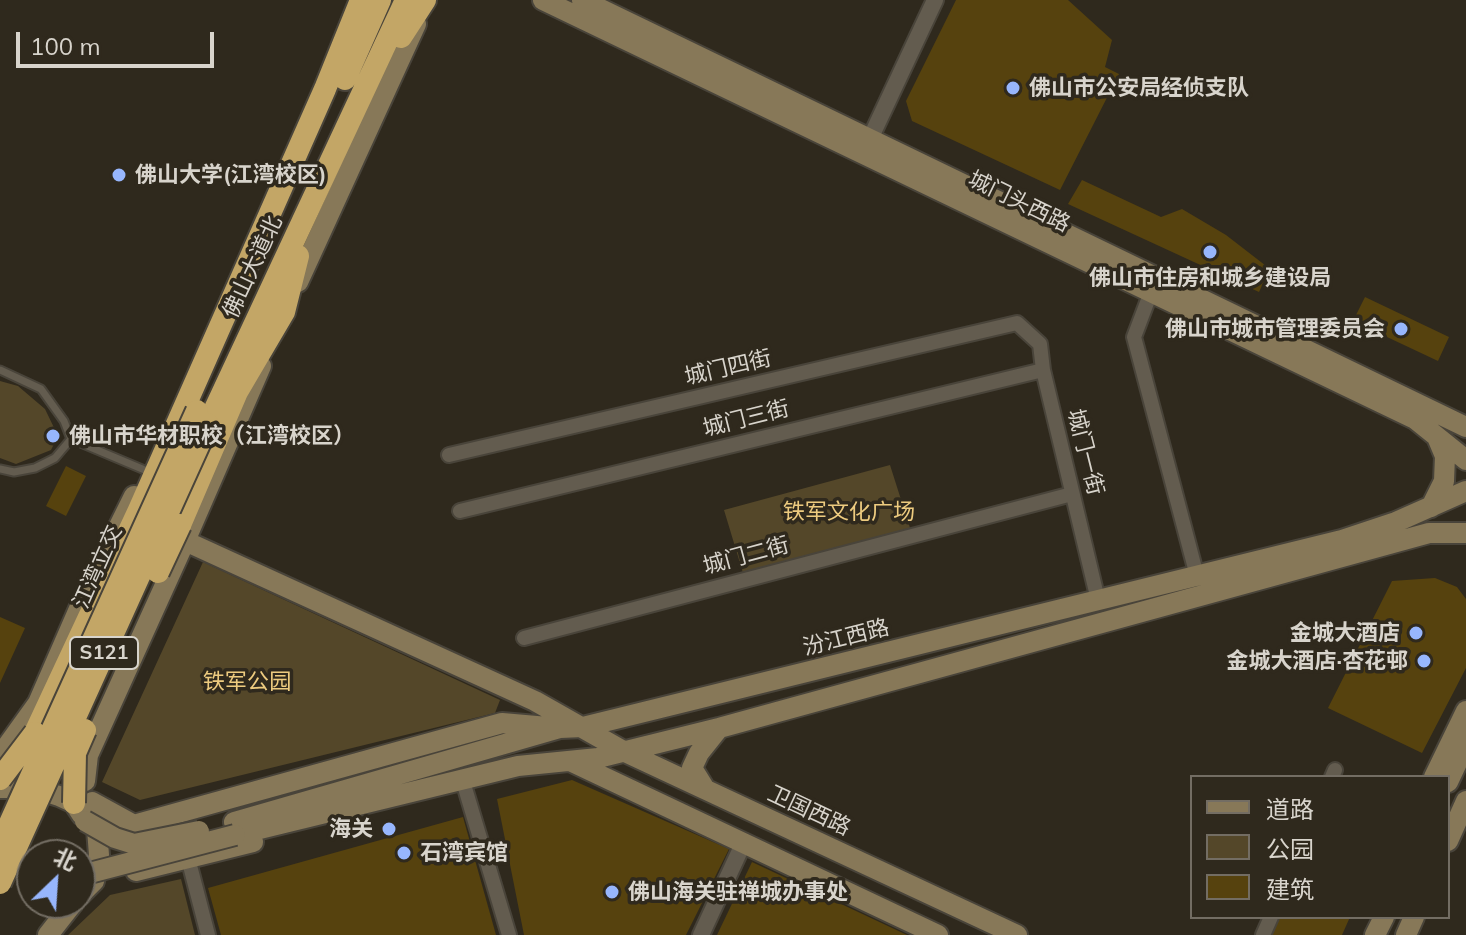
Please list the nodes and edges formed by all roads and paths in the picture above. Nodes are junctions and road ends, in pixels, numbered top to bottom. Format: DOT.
graph roads {
  1 [pos="360,0"];
  2 [pos="380,0"];
  3 [pos="406,0"];
  4 [pos="426,0"];
  5 [pos="543,0"];
  6 [pos="582,0"];
  7 [pos="931,1"];
  8 [pos="359,102"];
  9 [pos="870,139"];
  10 [pos="310,206"];
  11 [pos="1151,292"];
  12 [pos="284,312"];
  13 [pos="1017,323"];
  14 [pos="0,370"];
  15 [pos="1043,370"];
  16 [pos="203,418"];
  17 [pos="1466,427"];
  18 [pos="1437,437"];
  19 [pos="71,439"];
  20 [pos="449,455"];
  21 [pos="1466,460"];
  22 [pos="0,469"];
  23 [pos="147,471"];
  24 [pos="1466,491"];
  25 [pos="1072,494"];
  26 [pos="1431,507"];
  27 [pos="460,511"];
  28 [pos="182,533"];
  29 [pos="1466,533"];
  30 [pos="1197,576"];
  31 [pos="1098,600"];
  32 [pos="524,638"];
  33 [pos="535,701"];
  34 [pos="1466,711"];
  35 [pos="30,727"];
  36 [pos="583,727"];
  37 [pos="560,728"];
  38 [pos="719,728"];
  39 [pos="1466,744"];
  40 [pos="83,750"];
  41 [pos="625,752"];
  42 [pos="0,756"];
  43 [pos="570,761"];
  44 [pos="342,767"];
  45 [pos="595,773"];
  46 [pos="1435,775"];
  47 [pos="1450,778"];
  48 [pos="0,779"];
  49 [pos="85,781"];
  50 [pos="371,782"];
  51 [pos="470,782"];
  52 [pos="0,788"];
  53 [pos="705,789"];
  54 [pos="322,796"];
  55 [pos="1466,801"];
  56 [pos="84,809"];
  57 [pos="1466,824"];
  58 [pos="235,828"];
  59 [pos="1450,837"];
  60 [pos="85,839"];
  61 [pos="743,844"];
  62 [pos="0,845"];
  63 [pos="188,858"];
  64 [pos="1450,858"];
  65 [pos="96,878"];
  66 [pos="96,879"];
  67 [pos="0,883"];
  68 [pos="60,919"];
  69 [pos="933,934"];
  70 [pos="48,935"];
  71 [pos="208,935"];
  72 [pos="509,935"];
  73 [pos="701,935"];
  74 [pos="1017,935"];
  1 -- 23 [label="main road"];
  1 -- 35 [label="highway"];
  2 -- 16 [label="highway, 佛山大道北 / S121"];
  3 -- 8 [label="highway, 佛山大道北 / S121"];
  4 -- 8 [label="highway"];
  4 -- 12 [label="main road"];
  5 -- 11 [label="main road, 城门头西路"];
  6 -- 9 [label="main road, 城门头西路"];
  7 -- 9 [label="street"];
  8 -- 10 [label="highway, 佛山大道北 / S121"];
  9 -- 17 [label="main road, 城门头西路"];
  10 -- 12 [label="highway"];
  10 -- 16 [label="highway, 佛山大道北 / S121"];
  11 -- 18 [label="main road, 城门头西路"];
  11 -- 30 [label="street"];
  12 -- 28 [label="highway"];
  13 -- 15 [label="street, 城门一街"];
  13 -- 20 [label="street, 城门四街"];
  14 -- 19 [label="lane"];
  15 -- 25 [label="street, 城门一街"];
  15 -- 27 [label="street, 城门三街"];
  16 -- 62 [label="highway, 江湾立交 / S121, bridge"];
  16 -- 67 [label="highway, S121, bridge"];
  18 -- 21 [label="main road, 城门头西路"];
  18 -- 26 [label="main road"];
  19 -- 22 [label="lane"];
  19 -- 23 [label="lane"];
  23 -- 35 [label="main road"];
  24 -- 26 [label="main road, 汾江西路"];
  25 -- 31 [label="street, 城门一街"];
  25 -- 32 [label="street, 城门二街"];
  26 -- 30 [label="main road, 汾江西路"];
  28 -- 33 [label="main road"];
  28 -- 40 [label="highway, bridge"];
  29 -- 38 [label="main road"];
  30 -- 31 [label="main road, 汾江西路"];
  31 -- 36 [label="main road, 汾江西路"];
  33 -- 36 [label="main road, 卫国西路"];
  33 -- 37 [label="main road"];
  34 -- 46 [label="main road"];
  35 -- 40 [label="highway, bridge"];
  35 -- 42 [label="main road"];
  35 -- 48 [label="highway, bridge"];
  36 -- 37 [label="main road, 汾江西路"];
  36 -- 41 [label="main road, 卫国西路"];
  37 -- 43 [label="main road"];
  37 -- 44 [label="main road"];
  37 -- 50 [label="main road, 汾江西路"];
  38 -- 41 [label="main road"];
  38 -- 53 [label="main road"];
  39 -- 47 [label="main road"];
  40 -- 49 [label="main road"];
  40 -- 56 [label="highway, bridge"];
  41 -- 43 [label="main road"];
  41 -- 53 [label="main road, 卫国西路"];
  42 -- 49 [label="main road"];
  43 -- 45 [label="main road"];
  43 -- 51 [label="main road"];
  44 -- 50 [label="main road"];
  44 -- 54 [label="main road"];
  44 -- 56 [label="main road"];
  45 -- 51 [label="main road"];
  45 -- 61 [label="main road"];
  49 -- 56 [label="main road"];
  50 -- 54 [label="main road, 汾江西路"];
  51 -- 58 [label="main road"];
  51 -- 63 [label="main road"];
  51 -- 72 [label="street"];
  52 -- 56 [label="main road, bridge"];
  53 -- 74 [label="main road, 卫国西路"];
  54 -- 58 [label="main road, 汾江西路"];
  55 -- 59 [label="main road"];
  56 -- 58 [label="main road, bridge"];
  56 -- 60 [label="main road"];
  57 -- 64 [label="main road"];
  58 -- 65 [label="main road, bridge"];
  61 -- 69 [label="main road"];
  61 -- 73 [label="street"];
  63 -- 66 [label="main road"];
  63 -- 71 [label="street"];
  68 -- 70 [label="main road"];
}
